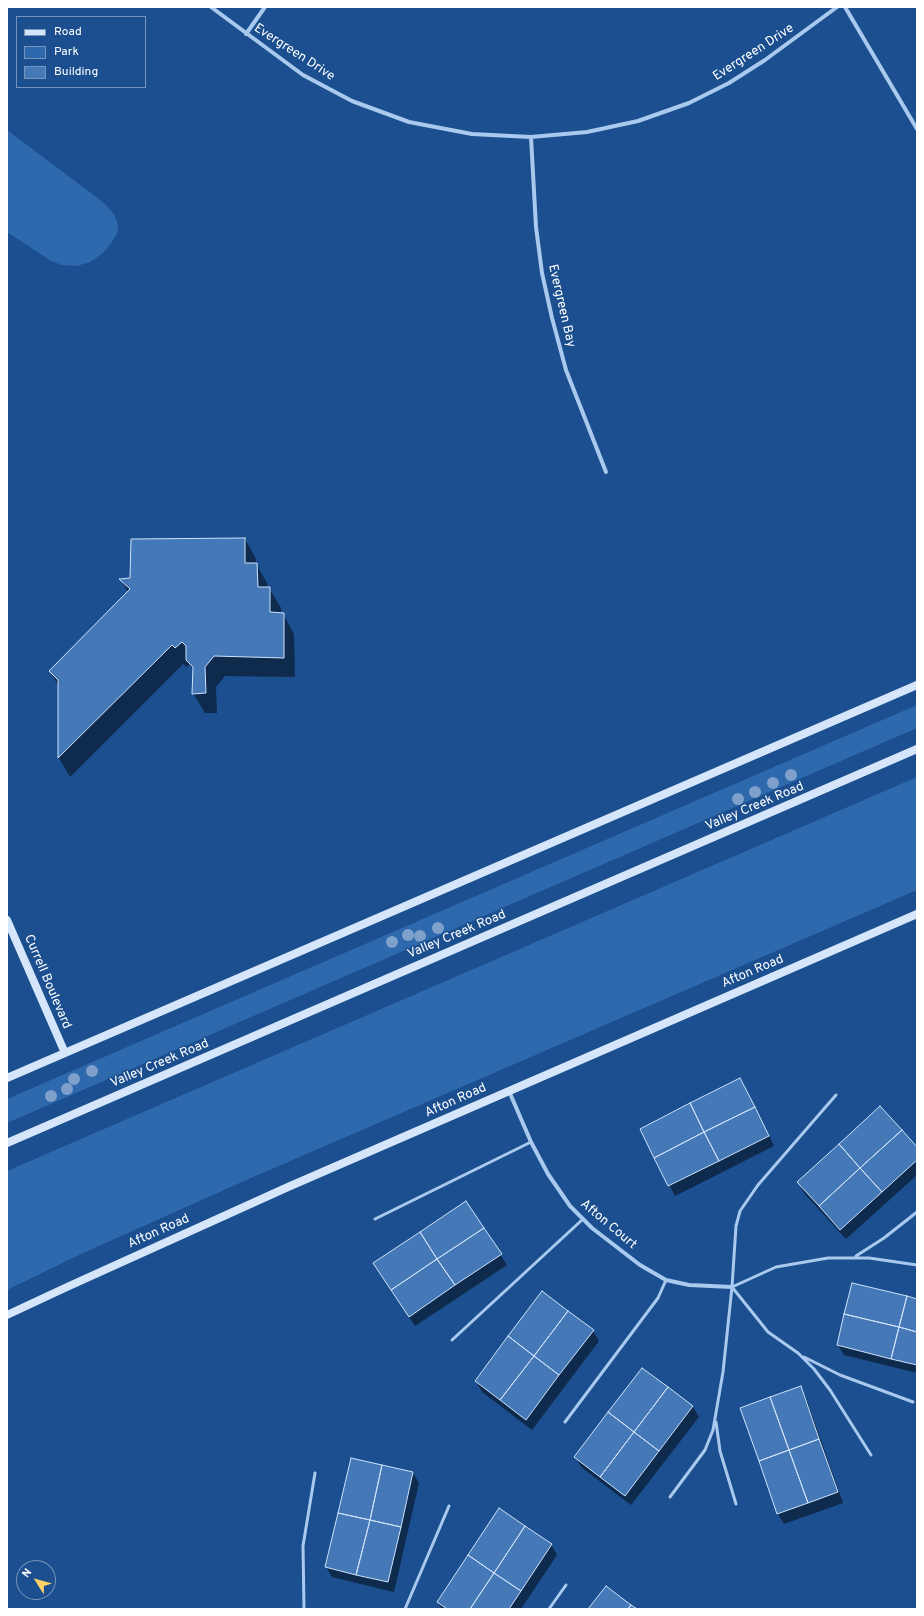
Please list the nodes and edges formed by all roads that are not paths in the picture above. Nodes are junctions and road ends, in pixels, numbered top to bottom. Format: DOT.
graph roads {
  1 [pos="211,7"];
  2 [pos="265,7"];
  3 [pos="837,7"];
  4 [pos="845,7"];
  5 [pos="246,34"];
  6 [pos="917,129"];
  7 [pos="531,138"];
  8 [pos="606,472"];
  9 [pos="917,685"];
  10 [pos="917,749"];
  11 [pos="917,914"];
  12 [pos="7,920"];
  13 [pos="65,1053"];
  14 [pos="7,1078"];
  15 [pos="509,1091"];
  16 [pos="836,1095"];
  17 [pos="531,1142"];
  18 [pos="7,1144"];
  19 [pos="917,1212"];
  20 [pos="375,1219"];
  21 [pos="583,1219"];
  22 [pos="854,1257"];
  23 [pos="917,1266"];
  24 [pos="666,1280"];
  25 [pos="732,1287"];
  26 [pos="7,1316"];
  27 [pos="452,1340"];
  28 [pos="794,1350"];
  29 [pos="913,1402"];
  30 [pos="715,1415"];
  31 [pos="565,1422"];
  32 [pos="872,1455"];
  33 [pos="315,1473"];
  34 [pos="670,1497"];
  35 [pos="736,1504"];
  36 [pos="448,1506"];
  37 [pos="566,1585"];
  38 [pos="304,1609"];
  39 [pos="405,1609"];
  40 [pos="549,1609"];
  1 -- 5 [label="street, Evergreen Drive"];
  2 -- 5 [label="street"];
  3 -- 7 [label="street, Evergreen Drive"];
  4 -- 6 [label="street"];
  5 -- 7 [label="street, Evergreen Drive"];
  7 -- 8 [label="street, Evergreen Bay"];
  9 -- 13 [label="main road"];
  10 -- 18 [label="main road, Valley Creek Road"];
  11 -- 15 [label="main road, Afton Road"];
  12 -- 13 [label="main road, Currell Boulevard"];
  13 -- 14 [label="main road"];
  15 -- 17 [label="street, Afton Court"];
  15 -- 26 [label="main road, Afton Road"];
  16 -- 25 [label="lane"];
  17 -- 20 [label="lane"];
  17 -- 21 [label="street, Afton Court"];
  19 -- 22 [label="lane"];
  21 -- 24 [label="street, Afton Court"];
  21 -- 27 [label="lane"];
  22 -- 23 [label="lane"];
  22 -- 25 [label="lane"];
  24 -- 25 [label="street, Afton Court"];
  24 -- 31 [label="lane"];
  25 -- 28 [label="lane"];
  25 -- 30 [label="lane"];
  28 -- 29 [label="lane"];
  28 -- 32 [label="lane"];
  30 -- 34 [label="lane"];
  30 -- 35 [label="lane"];
  33 -- 38 [label="lane"];
  36 -- 39 [label="lane"];
  37 -- 40 [label="lane"];
}
